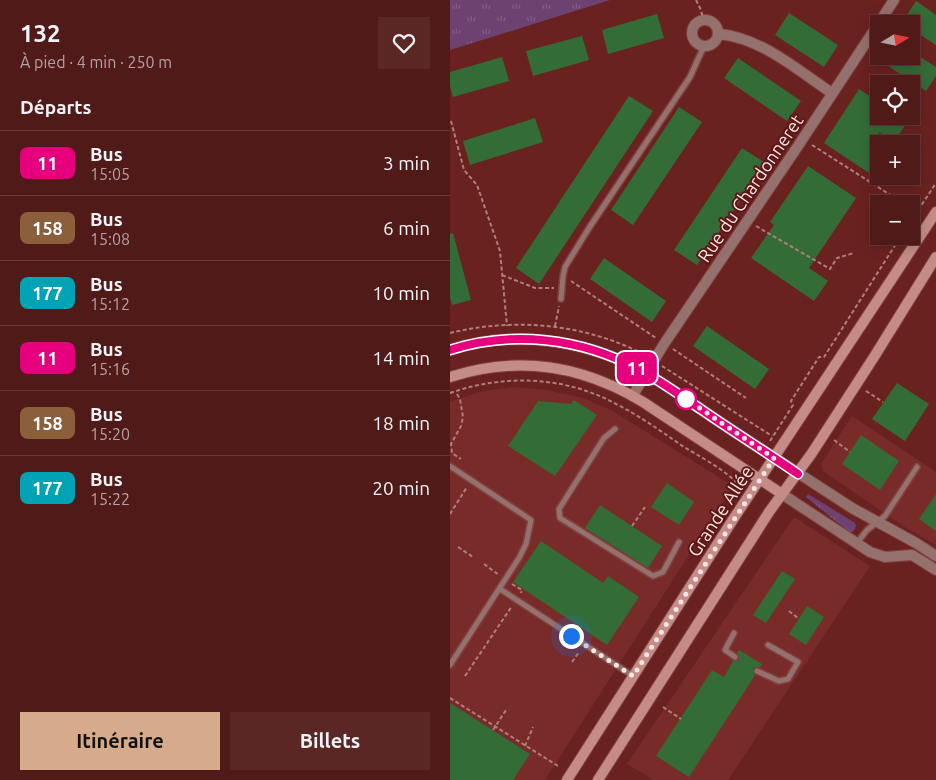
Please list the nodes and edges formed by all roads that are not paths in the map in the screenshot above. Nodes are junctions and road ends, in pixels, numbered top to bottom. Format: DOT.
graph roads {
  1 [pos="894,0"];
  2 [pos="719,34"];
  3 [pos="704,46"];
  4 [pos="832,93"];
  5 [pos="936,212"];
  6 [pos="936,257"];
  7 [pos="561,299"];
  8 [pos="450,350"];
  9 [pos="646,373"];
  10 [pos="450,377"];
  11 [pos="633,395"];
  12 [pos="614,430"];
  13 [pos="774,458"];
  14 [pos="450,466"];
  15 [pos="917,467"];
  16 [pos="798,474"];
  17 [pos="760,479"];
  18 [pos="782,494"];
  19 [pos="877,522"];
  20 [pos="679,542"];
  21 [pos="857,543"];
  22 [pos="936,556"];
  23 [pos="936,570"];
  24 [pos="500,589"];
  25 [pos="734,632"];
  26 [pos="768,645"];
  27 [pos="450,652"];
  28 [pos="456,656"];
  29 [pos="735,657"];
  30 [pos="450,665"];
  31 [pos="757,671"];
  32 [pos="633,676"];
  33 [pos="567,780"];
  34 [pos="598,780"];
  1 -- 4 [label="street, Rue du Chardonneret"];
  2 -- 3 [label="street"];
  2 -- 3 [label="street"];
  2 -- 4 [label="street"];
  3 -- 7 [label="lane"];
  4 -- 9 [label="street, Rue du Chardonneret"];
  5 -- 13 [label="main road, Grande Allée"];
  6 -- 16 [label="main road"];
  8 -- 9 [label="main road"];
  9 -- 11 [label="street, Rue du Chardonneret"];
  9 -- 13 [label="main road"];
  10 -- 11 [label="main road"];
  11 -- 17 [label="main road"];
  12 -- 20 [label="lane"];
  13 -- 16 [label="main road"];
  13 -- 17 [label="main road, Grande Allée"];
  14 -- 24 [label="lane"];
  15 -- 19 [label="lane"];
  16 -- 18 [label="main road"];
  16 -- 19 [label="street"];
  17 -- 18 [label="main road"];
  17 -- 32 [label="main road, Grande Allée"];
  18 -- 21 [label="street"];
  18 -- 34 [label="main road"];
  19 -- 21 [label="lane"];
  19 -- 22 [label="street"];
  21 -- 23 [label="street"];
  24 -- 28 [label="lane"];
  24 -- 32 [label="lane"];
  25 -- 29 [label="lane"];
  26 -- 31 [label="lane"];
  27 -- 28 [label="lane"];
  28 -- 30 [label="lane"];
  32 -- 33 [label="main road, Grande Allée"];
}
